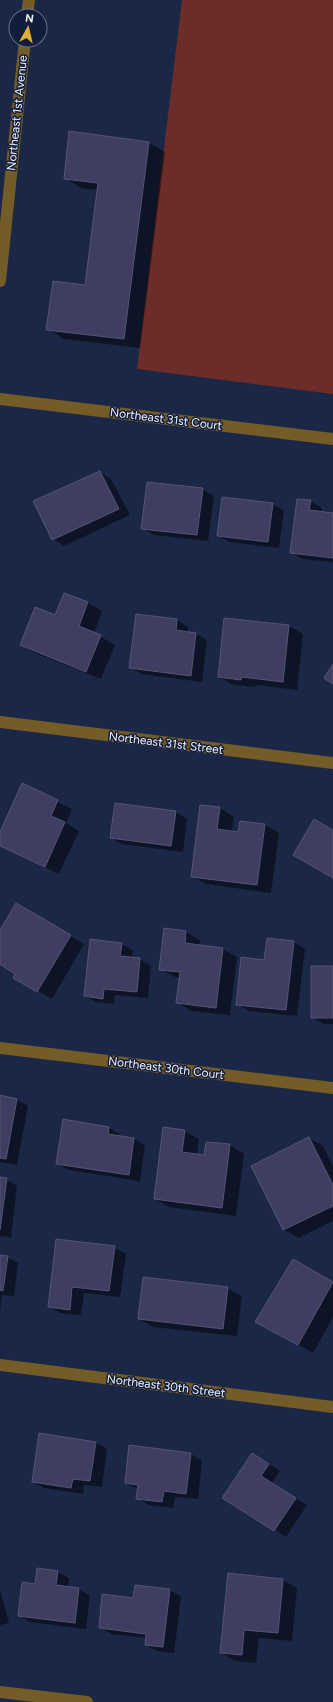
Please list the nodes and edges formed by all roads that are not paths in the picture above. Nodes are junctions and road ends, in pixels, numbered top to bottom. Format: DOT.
graph roads {
  1 [pos="24,48"];
  2 [pos="0,281"];
  3 [pos="0,399"];
  4 [pos="333,438"];
  5 [pos="0,722"];
  6 [pos="333,763"];
  7 [pos="0,1048"];
  8 [pos="333,1088"];
  9 [pos="0,1365"];
  10 [pos="333,1407"];
  11 [pos="0,1692"];
  12 [pos="87,1702"];
  1 -- 2 [label="street, Northeast 1st Avenue"];
  3 -- 4 [label="street, Northeast 31st Court"];
  5 -- 6 [label="street, Northeast 31st Street"];
  7 -- 8 [label="street, Northeast 30th Court"];
  9 -- 10 [label="street, Northeast 30th Street"];
  11 -- 12 [label="street"];
}
